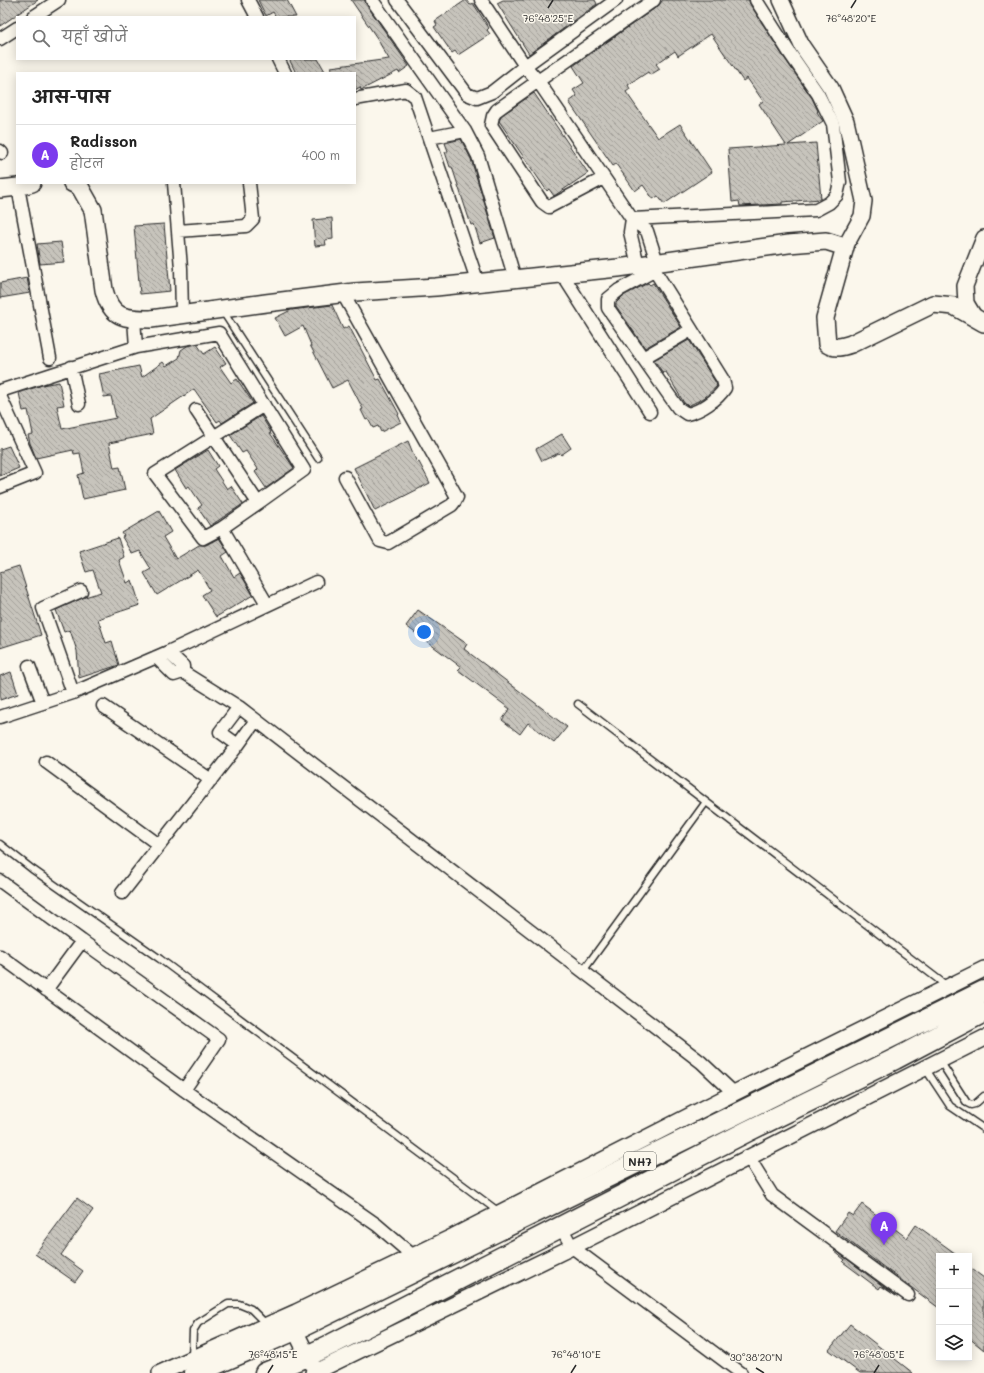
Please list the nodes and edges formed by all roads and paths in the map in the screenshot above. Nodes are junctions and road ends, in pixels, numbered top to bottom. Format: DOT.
graph roads {
  1 [pos="59,0"];
  2 [pos="248,0"];
  3 [pos="372,0"];
  4 [pos="397,0"];
  5 [pos="481,0"];
  6 [pos="616,0"];
  7 [pos="654,0"];
  8 [pos="756,0"];
  9 [pos="781,0"];
  10 [pos="35,16"];
  11 [pos="256,16"];
  12 [pos="16,29"];
  13 [pos="0,39"];
  14 [pos="278,60"];
  15 [pos="525,66"];
  16 [pos="284,72"];
  17 [pos="538,81"];
  18 [pos="356,99"];
  19 [pos="464,131"];
  20 [pos="429,138"];
  21 [pos="604,178"];
  22 [pos="74,184"];
  23 [pos="174,184"];
  24 [pos="249,184"];
  25 [pos="25,185"];
  26 [pos="0,189"];
  27 [pos="632,219"];
  28 [pos="178,231"];
  29 [pos="984,238"];
  30 [pos="845,247"];
  31 [pos="650,265"];
  32 [pos="562,274"];
  33 [pos="515,279"];
  34 [pos="478,283"];
  35 [pos="343,294"];
  36 [pos="221,309"];
  37 [pos="182,314"];
  38 [pos="134,319"];
  39 [pos="979,320"];
  40 [pos="691,330"];
  41 [pos="136,347"];
  42 [pos="50,358"];
  43 [pos="643,358"];
  44 [pos="71,368"];
  45 [pos="0,391"];
  46 [pos="0,396"];
  47 [pos="79,404"];
  48 [pos="264,406"];
  49 [pos="196,410"];
  50 [pos="650,412"];
  51 [pos="214,437"];
  52 [pos="318,458"];
  53 [pos="345,477"];
  54 [pos="0,487"];
  55 [pos="258,503"];
  56 [pos="222,528"];
  57 [pos="316,582"];
  58 [pos="81,591"];
  59 [pos="268,604"];
  60 [pos="168,652"];
  61 [pos="156,657"];
  62 [pos="29,666"];
  63 [pos="183,672"];
  64 [pos="73,693"];
  65 [pos="43,703"];
  66 [pos="578,704"];
  67 [pos="103,706"];
  68 [pos="239,707"];
  69 [pos="0,717"];
  70 [pos="256,720"];
  71 [pos="238,745"];
  72 [pos="46,762"];
  73 [pos="211,780"];
  74 [pos="706,802"];
  75 [pos="0,844"];
  76 [pos="159,846"];
  77 [pos="0,881"];
  78 [pos="122,893"];
  79 [pos="82,941"];
  80 [pos="0,956"];
  81 [pos="984,970"];
  82 [pos="583,971"];
  83 [pos="948,987"];
  84 [pos="46,990"];
  85 [pos="984,991"];
  86 [pos="984,1012"];
  87 [pos="984,1038"];
  88 [pos="940,1060"];
  89 [pos="925,1068"];
  90 [pos="184,1090"];
  91 [pos="734,1093"];
  92 [pos="984,1096"];
  93 [pos="984,1129"];
  94 [pos="749,1158"];
  95 [pos="500,1212"];
  96 [pos="561,1226"];
  97 [pos="572,1247"];
  98 [pos="412,1255"];
  99 [pos="908,1295"];
  100 [pos="291,1322"];
  101 [pos="267,1324"];
  102 [pos="194,1366"];
  103 [pos="313,1368"];
  104 [pos="160,1373"];
  105 [pos="265,1373"];
  106 [pos="741,1373"];
  1 -- 10 [label="street"];
  2 -- 11 [label="street"];
  3 -- 19 [label="street"];
  4 -- 15 [label="street"];
  5 -- 15 [label="street"];
  6 -- 15 [label="street"];
  7 -- 17 [label="street"];
  8 -- 27 [label="street"];
  9 -- 30 [label="street"];
  12 -- 13 [label="street"];
  14 -- 16 [label="street"];
  15 -- 17 [label="street"];
  17 -- 21 [label="street"];
  17 -- 21 [label="street"];
  18 -- 20 [label="street"];
  19 -- 20 [label="street"];
  19 -- 33 [label="street"];
  20 -- 34 [label="street"];
  21 -- 27 [label="street"];
  22 -- 38 [label="main road"];
  23 -- 28 [label="street"];
  24 -- 28 [label="street"];
  25 -- 26 [label="main road"];
  25 -- 42 [label="street"];
  27 -- 31 [label="street"];
  27 -- 31 [label="street"];
  28 -- 37 [label="street"];
  29 -- 39 [label="street"];
  30 -- 31 [label="main road"];
  30 -- 39 [label="main road"];
  31 -- 32 [label="main road"];
  31 -- 40 [label="street"];
  31 -- 43 [label="street"];
  32 -- 33 [label="main road"];
  32 -- 50 [label="street"];
  33 -- 34 [label="main road"];
  34 -- 35 [label="main road"];
  35 -- 36 [label="main road"];
  35 -- 53 [label="street"];
  36 -- 37 [label="main road"];
  36 -- 52 [label="lane"];
  37 -- 38 [label="main road"];
  38 -- 41 [label="street"];
  40 -- 43 [label="street"];
  40 -- 43 [label="street"];
  41 -- 44 [label="street"];
  41 -- 48 [label="street"];
  44 -- 45 [label="street"];
  44 -- 47 [label="street"];
  46 -- 54 [label="street"];
  48 -- 51 [label="street"];
  48 -- 55 [label="street"];
  49 -- 51 [label="street"];
  51 -- 55 [label="street"];
  51 -- 56 [label="street"];
  55 -- 56 [label="street"];
  56 -- 59 [label="street"];
  57 -- 59 [label="street"];
  58 -- 64 [label="street"];
  59 -- 60 [label="street"];
  60 -- 61 [label="street"];
  60 -- 63 [label="street"];
  61 -- 63 [label="street"];
  61 -- 64 [label="street"];
  62 -- 65 [label="street"];
  63 -- 68 [label="street"];
  64 -- 65 [label="street"];
  65 -- 69 [label="street"];
  66 -- 74 [label="lane"];
  67 -- 73 [label="street"];
  68 -- 70 [label="street"];
  68 -- 71 [label="street"];
  70 -- 71 [label="street"];
  70 -- 82 [label="street"];
  71 -- 73 [label="street"];
  72 -- 76 [label="street"];
  73 -- 76 [label="street"];
  74 -- 82 [label="lane"];
  74 -- 83 [label="lane"];
  75 -- 95 [label="lane"];
  76 -- 78 [label="street"];
  77 -- 79 [label="street"];
  79 -- 84 [label="street"];
  79 -- 90 [label="street"];
  80 -- 84 [label="street"];
  81 -- 83 [label="street"];
  82 -- 91 [label="street"];
  83 -- 91 [label="street"];
  84 -- 90 [label="street"];
  85 -- 100 [label="highway, NH7"];
  86 -- 96 [label="highway, NH7"];
  87 -- 88 [label="street"];
  88 -- 89 [label="street"];
  88 -- 92 [label="lane"];
  89 -- 93 [label="lane"];
  89 -- 94 [label="street"];
  90 -- 98 [label="street"];
  91 -- 95 [label="street"];
  94 -- 97 [label="street"];
  94 -- 99 [label="street"];
  95 -- 98 [label="street"];
  96 -- 97 [label="street"];
  96 -- 103 [label="highway, NH7"];
  97 -- 103 [label="street"];
  97 -- 106 [label="street"];
  98 -- 100 [label="street"];
  100 -- 101 [label="street"];
  100 -- 102 [label="highway, NH7"];
  100 -- 103 [label="street"];
  101 -- 102 [label="street"];
  101 -- 102 [label="lane"];
  102 -- 104 [label="street"];
  103 -- 105 [label="highway, NH7"];
}
